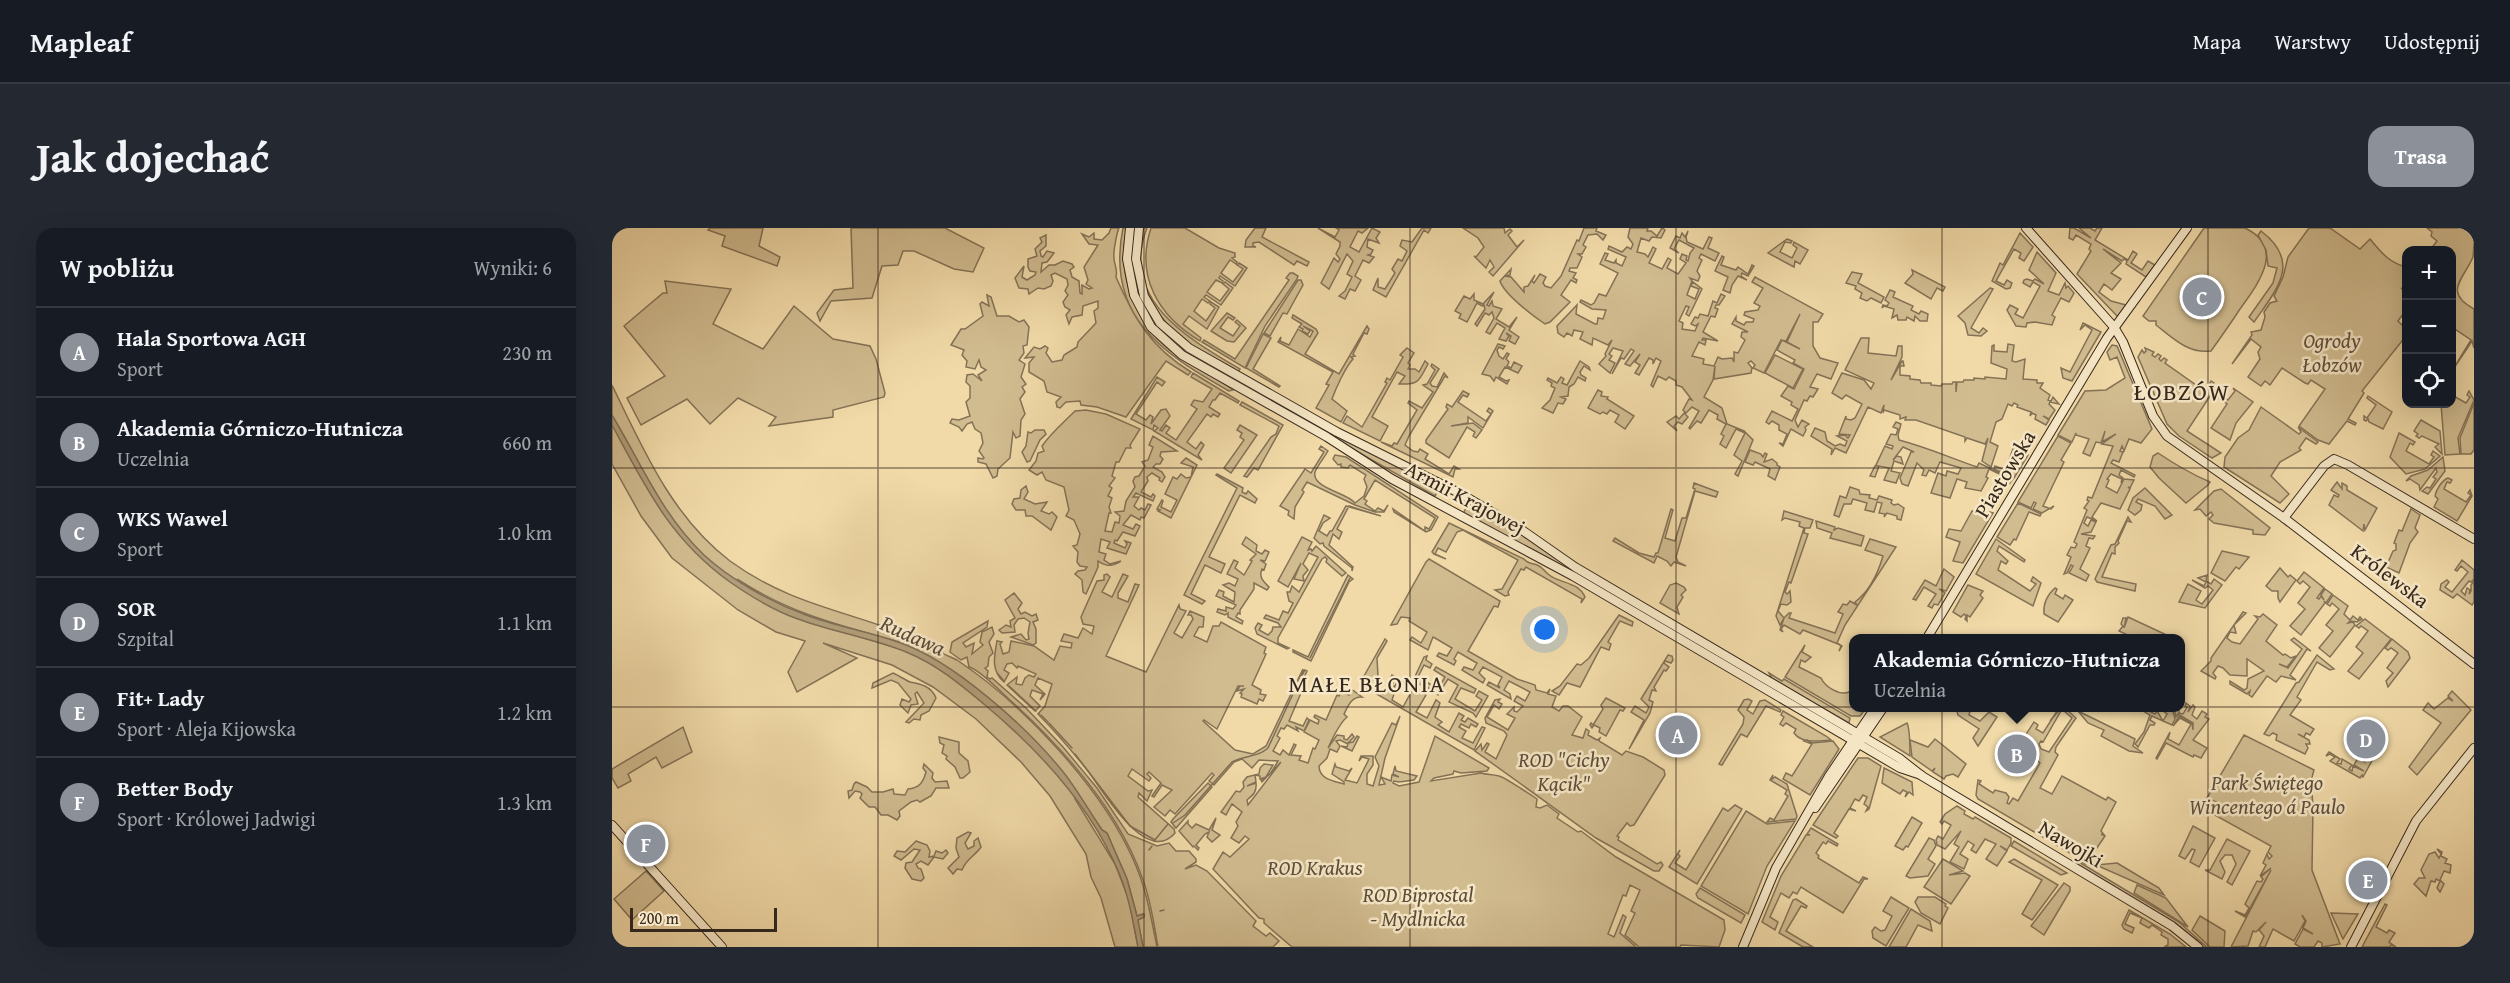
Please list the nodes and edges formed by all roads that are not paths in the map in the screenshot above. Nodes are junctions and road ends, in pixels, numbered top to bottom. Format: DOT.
graph roads {
  1 [pos="1130,228"];
  2 [pos="1140,228"];
  3 [pos="2026,228"];
  4 [pos="2187,228"];
  5 [pos="2115,329"];
  6 [pos="2284,518"];
  7 [pos="2474,538"];
  8 [pos="1930,634"];
  9 [pos="2474,664"];
  10 [pos="1873,712"];
  11 [pos="1880,712"];
  12 [pos="1858,738"];
  13 [pos="2474,748"];
  14 [pos="612,825"];
  15 [pos="722,947"];
  16 [pos="1743,947"];
  17 [pos="2198,947"];
  18 [pos="2351,947"];
  1 -- 12 [label="main road, Armii Krajowej"];
  2 -- 12 [label="main road, Armii Krajowej"];
  3 -- 5 [label="main road, Królewska"];
  4 -- 5 [label="main road, Piastowska"];
  5 -- 6 [label="main road, Królewska"];
  5 -- 8 [label="main road, Piastowska"];
  6 -- 7 [label="main road"];
  6 -- 9 [label="main road, Królewska"];
  10 -- 12 [label="main road"];
  11 -- 12 [label="main road"];
  12 -- 16 [label="main road"];
  12 -- 17 [label="main road, Nawojki"];
  13 -- 18 [label="main road"];
  14 -- 15 [label="main road"];
}
